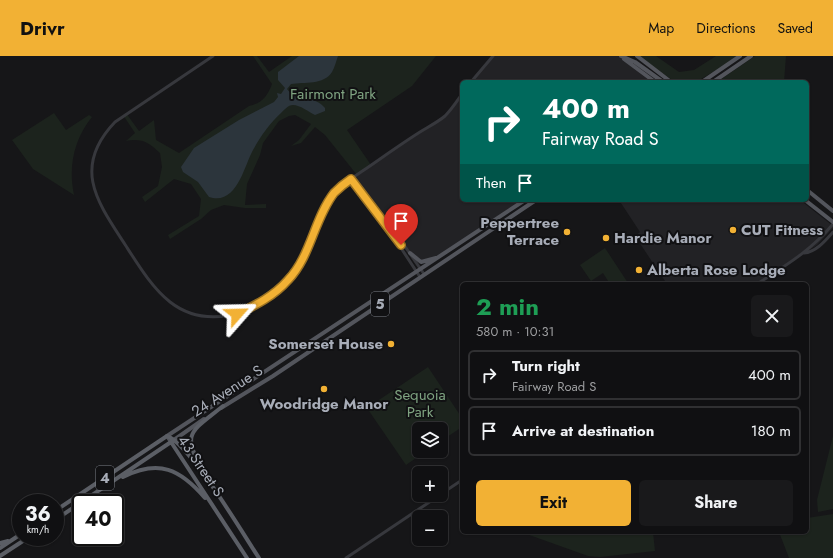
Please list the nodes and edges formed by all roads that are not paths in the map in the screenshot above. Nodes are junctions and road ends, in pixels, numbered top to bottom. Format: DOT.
graph roads {
  1 [pos="213,56"];
  2 [pos="493,56"];
  3 [pos="621,56"];
  4 [pos="636,56"];
  5 [pos="740,56"];
  6 [pos="751,56"];
  7 [pos="729,64"];
  8 [pos="651,67"];
  9 [pos="644,74"];
  10 [pos="473,80"];
  11 [pos="650,80"];
  12 [pos="652,80"];
  13 [pos="660,80"];
  14 [pos="668,80"];
  15 [pos="672,80"];
  16 [pos="700,80"];
  17 [pos="705,80"];
  18 [pos="716,80"];
  19 [pos="460,97"];
  20 [pos="351,179"];
  21 [pos="809,192"];
  22 [pos="522,202"];
  23 [pos="533,202"];
  24 [pos="807,202"];
  25 [pos="833,210"];
  26 [pos="833,223"];
  27 [pos="833,232"];
  28 [pos="401,245"];
  29 [pos="410,253"];
  30 [pos="804,254"];
  31 [pos="444,255"];
  32 [pos="421,270"];
  33 [pos="417,273"];
  34 [pos="424,274"];
  35 [pos="420,277"];
  36 [pos="761,282"];
  37 [pos="223,406"];
  38 [pos="167,436"];
  39 [pos="172,441"];
  40 [pos="460,481"];
  41 [pos="110,483"];
  42 [pos="212,485"];
  43 [pos="448,490"];
  44 [pos="430,502"];
  45 [pos="64,505"];
  46 [pos="218,513"];
  47 [pos="230,513"];
  48 [pos="64,514"];
  49 [pos="221,518"];
  50 [pos="12,540"];
  51 [pos="0,543"];
  52 [pos="15,546"];
  53 [pos="0,548"];
  54 [pos="0,556"];
  55 [pos="247,558"];
  56 [pos="259,558"];
  57 [pos="346,558"];
  1 -- 20 [label="street"];
  2 -- 10 [label="street"];
  3 -- 9 [label="main road"];
  3 -- 13 [label="main road"];
  4 -- 8 [label="main road"];
  5 -- 7 [label="main road"];
  6 -- 18 [label="main road"];
  7 -- 16 [label="main road"];
  7 -- 17 [label="main road"];
  8 -- 14 [label="main road"];
  8 -- 15 [label="main road"];
  9 -- 11 [label="main road"];
  9 -- 12 [label="main road"];
  19 -- 20 [label="street"];
  20 -- 28 [label="street"];
  21 -- 25 [label="main road"];
  22 -- 31 [label="main road, 24 Avenue S / 5"];
  23 -- 34 [label="main road, 24 Avenue S / 5"];
  24 -- 26 [label="main road"];
  26 -- 30 [label="street"];
  27 -- 30 [label="street"];
  28 -- 29 [label="street"];
  28 -- 33 [label="street"];
  29 -- 31 [label="main road"];
  29 -- 32 [label="street"];
  30 -- 36 [label="street"];
  31 -- 32 [label="main road, 24 Avenue S / 5"];
  32 -- 33 [label="main road, 24 Avenue S / 5"];
  32 -- 34 [label="street"];
  33 -- 35 [label="street"];
  33 -- 38 [label="main road, 24 Avenue S / 5"];
  34 -- 35 [label="main road, 24 Avenue S / 5"];
  35 -- 37 [label="main road, 24 Avenue S / 5"];
  37 -- 39 [label="main road, 24 Avenue S / 5"];
  37 -- 42 [label="highway"];
  38 -- 39 [label="highway, 43 Street S"];
  38 -- 45 [label="highway, 4"];
  39 -- 41 [label="highway, 4"];
  39 -- 42 [label="highway, 43 Street S"];
  39 -- 46 [label="highway, 43 Street S"];
  40 -- 43 [label="street"];
  41 -- 46 [label="highway"];
  41 -- 48 [label="highway, 4"];
  42 -- 47 [label="highway, 43 Street S"];
  44 -- 57 [label="street"];
  46 -- 49 [label="highway, 43 Street S"];
  47 -- 49 [label="highway"];
  47 -- 56 [label="highway, 43 Street S"];
  49 -- 55 [label="highway, 43 Street S"];
  50 -- 51 [label="highway"];
  50 -- 53 [label="highway"];
  52 -- 54 [label="highway"];
}
